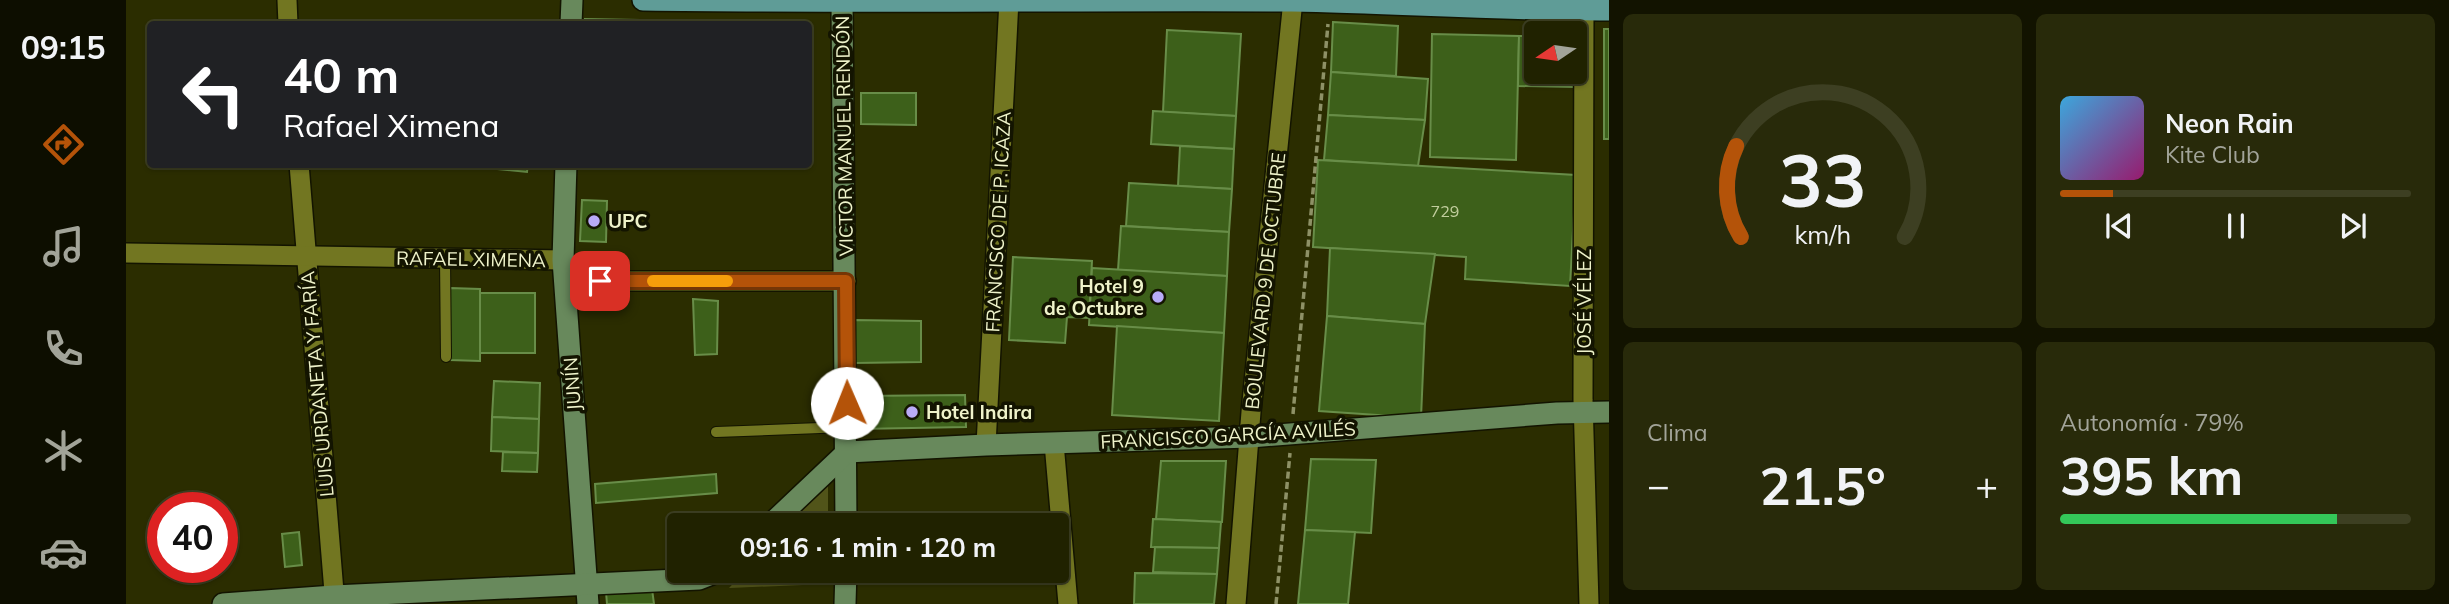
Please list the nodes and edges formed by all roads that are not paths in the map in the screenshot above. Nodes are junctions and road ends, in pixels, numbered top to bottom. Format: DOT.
graph roads {
  1 [pos="287,0"];
  2 [pos="572,0"];
  3 [pos="643,0"];
  4 [pos="1009,0"];
  5 [pos="842,1"];
  6 [pos="1293,1"];
  7 [pos="1584,5"];
  8 [pos="1609,10"];
  9 [pos="288,21"];
  10 [pos="571,21"];
  11 [pos="299,168"];
  12 [pos="566,168"];
  13 [pos="126,253"];
  14 [pos="306,258"];
  15 [pos="445,259"];
  16 [pos="563,260"];
  17 [pos="846,281"];
  18 [pos="446,357"];
  19 [pos="1584,412"];
  20 [pos="1609,412"];
  21 [pos="847,427"];
  22 [pos="716,432"];
  23 [pos="1250,437"];
  24 [pos="1055,443"];
  25 [pos="986,445"];
  26 [pos="847,452"];
  27 [pos="783,513"];
  28 [pos="846,513"];
  29 [pos="669,583"];
  30 [pos="846,583"];
  31 [pos="587,594"];
  32 [pos="334,600"];
  33 [pos="223,604"];
  34 [pos="845,604"];
  35 [pos="1068,604"];
  36 [pos="1236,604"];
  37 [pos="1589,604"];
  1 -- 9 [label="street"];
  2 -- 10 [label="street"];
  3 -- 5 [label="main road"];
  4 -- 5 [label="main road"];
  4 -- 6 [label="main road"];
  4 -- 25 [label="street, FRANCISCO DE P. ICAZA"];
  5 -- 17 [label="street, VICTOR MANUEL RENDÓN"];
  6 -- 7 [label="main road"];
  6 -- 23 [label="street, BOULEVARD 9 DE OCTUBRE"];
  7 -- 8 [label="main road"];
  7 -- 19 [label="street, JOSÉ VÉLEZ"];
  11 -- 14 [label="street, LUIS URDANETA Y FARÍA"];
  12 -- 16 [label="street, JUNÍN"];
  13 -- 14 [label="street, RAFAEL XIMENA"];
  14 -- 15 [label="street, RAFAEL XIMENA"];
  14 -- 32 [label="street, LUIS URDANETA Y FARÍA"];
  15 -- 16 [label="street, RAFAEL XIMENA"];
  15 -- 18 [label="lane"];
  16 -- 17 [label="street, RAFAEL XIMENA"];
  16 -- 31 [label="street, JUNÍN"];
  17 -- 21 [label="street, VICTOR MANUEL RENDÓN"];
  19 -- 20 [label="street, FRANCISCO GARCÍA AVILÉS"];
  19 -- 23 [label="street, FRANCISCO GARCÍA AVILÉS"];
  19 -- 37 [label="street, JOSÉ VÉLEZ"];
  21 -- 22 [label="lane"];
  21 -- 26 [label="street, VICTOR MANUEL RENDÓN"];
  23 -- 24 [label="street, FRANCISCO GARCÍA AVILÉS"];
  23 -- 36 [label="street, BOULEVARD 9 DE OCTUBRE"];
  24 -- 25 [label="street, FRANCISCO GARCÍA AVILÉS"];
  24 -- 35 [label="street"];
  25 -- 26 [label="street, FRANCISCO GARCÍA AVILÉS"];
  26 -- 27 [label="street"];
  26 -- 28 [label="street, VICTOR MANUEL RENDÓN"];
  29 -- 31 [label="street"];
  30 -- 34 [label="street"];
  31 -- 32 [label="street"];
  32 -- 33 [label="street"];
}
